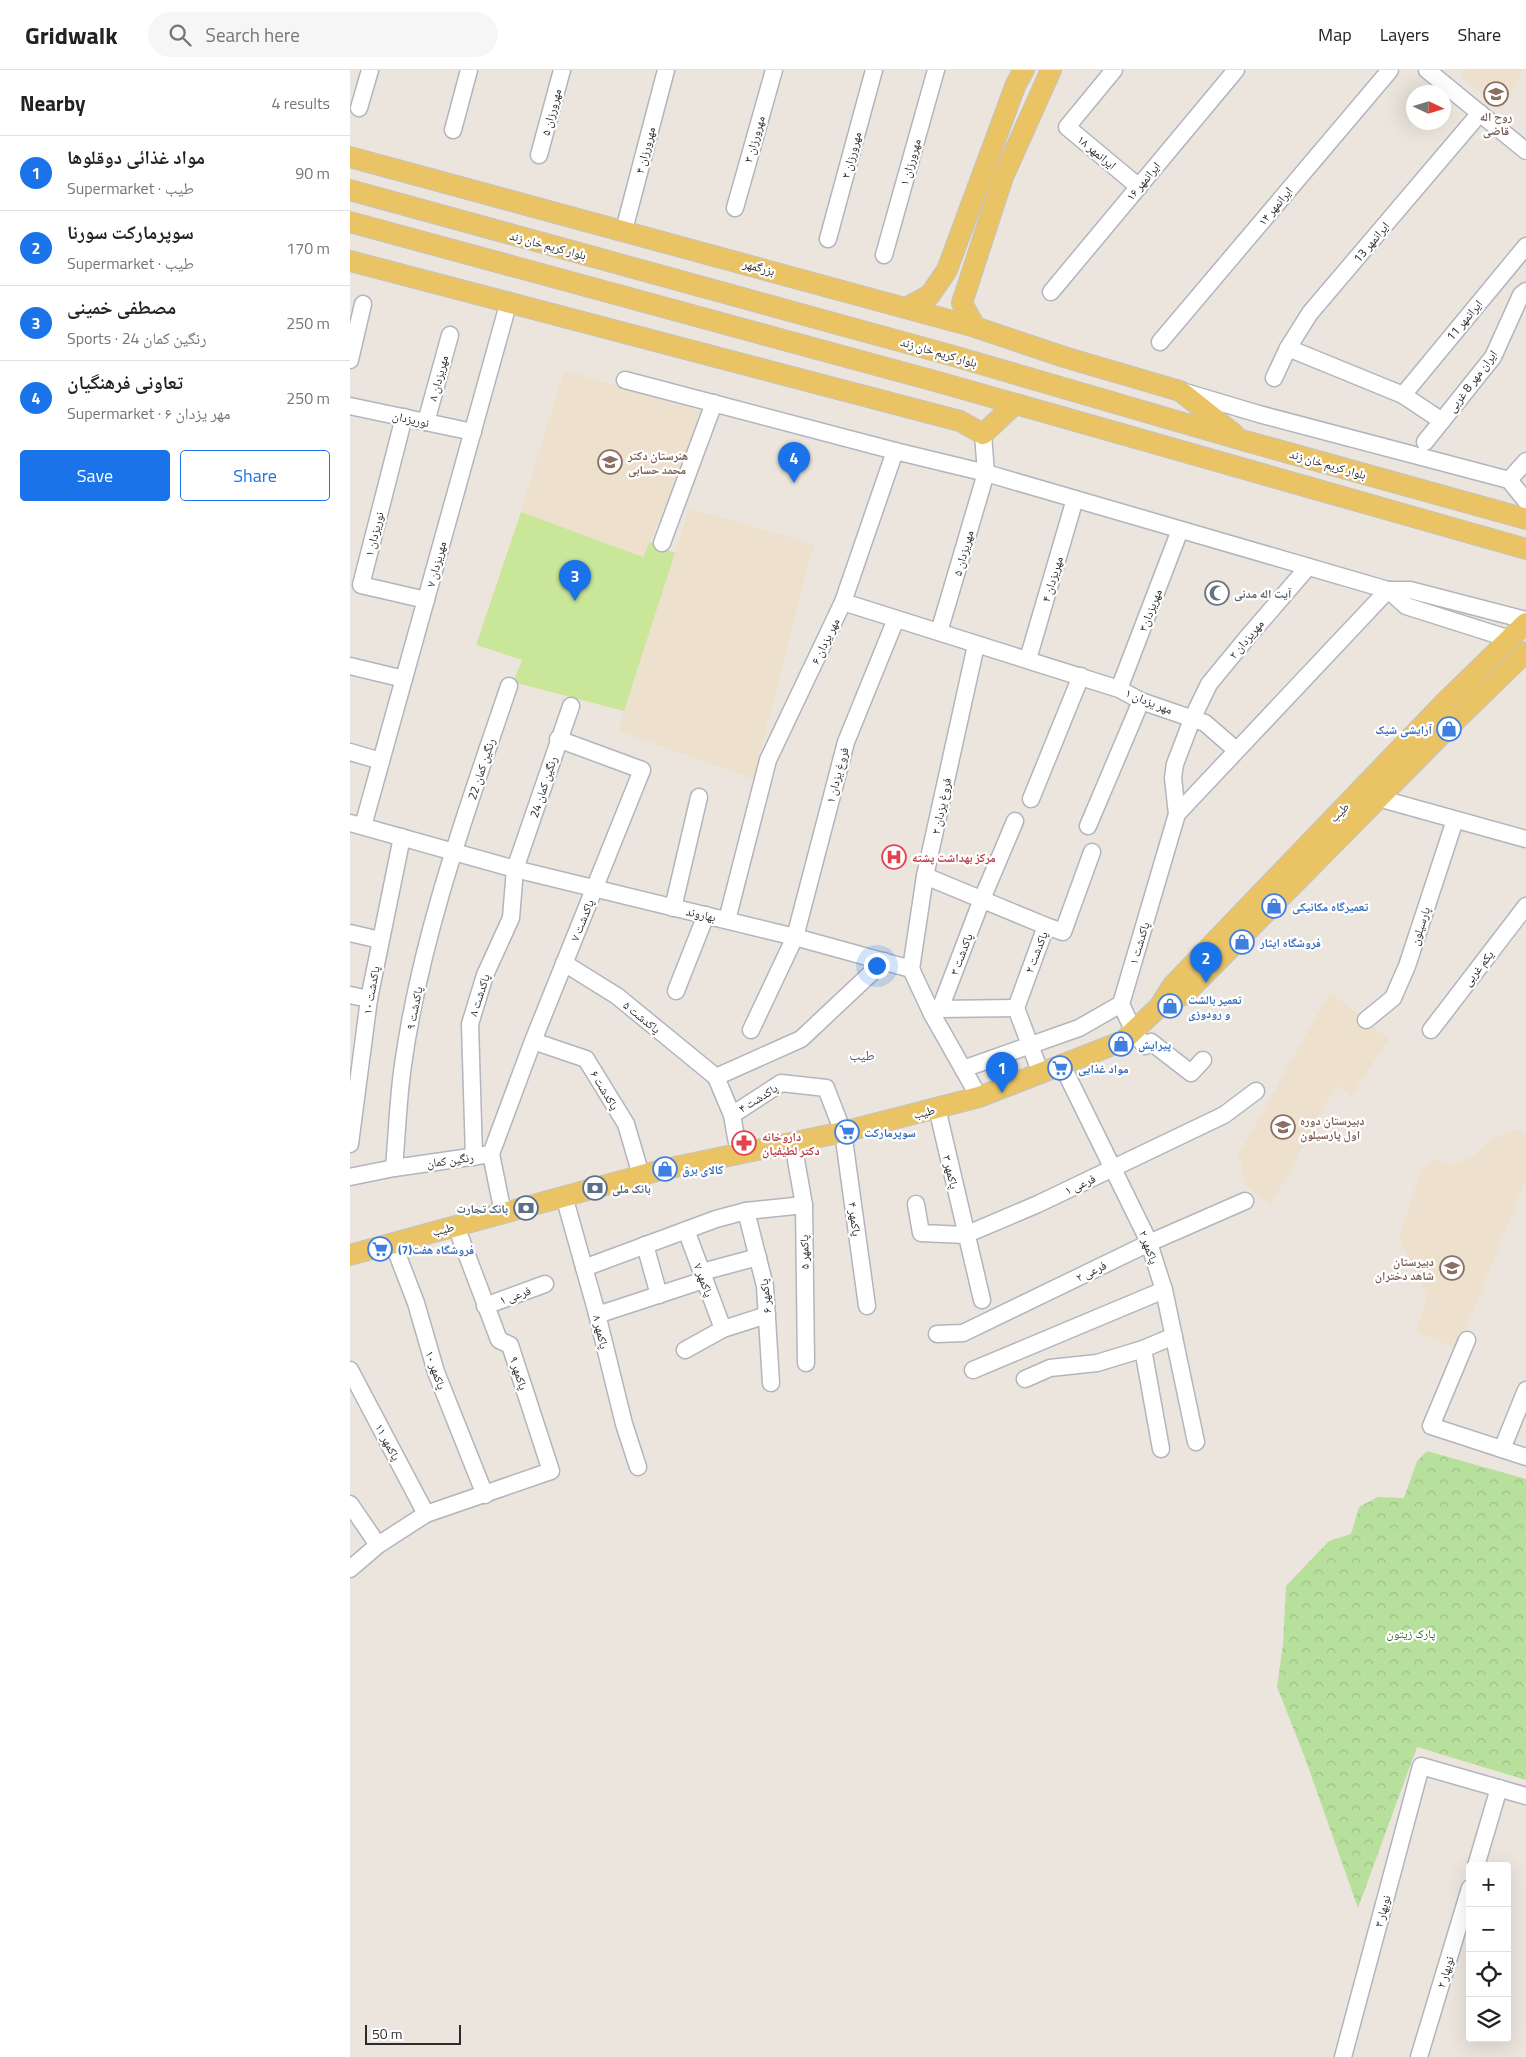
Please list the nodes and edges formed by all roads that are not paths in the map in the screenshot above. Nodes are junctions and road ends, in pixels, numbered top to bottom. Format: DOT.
graph roads {
  1 [pos="370,70"];
  2 [pos="469,70"];
  3 [pos="562,70"];
  4 [pos="666,70"];
  5 [pos="774,70"];
  6 [pos="874,70"];
  7 [pos="936,70"];
  8 [pos="1024,70"];
  9 [pos="1051,70"];
  10 [pos="1114,70"];
  11 [pos="1236,70"];
  12 [pos="1390,70"];
  13 [pos="1437,73"];
  14 [pos="360,108"];
  15 [pos="1480,113"];
  16 [pos="453,130"];
  17 [pos="1526,151"];
  18 [pos="539,155"];
  19 [pos="350,157"];
  20 [pos="987,163"];
  21 [pos="1007,169"];
  22 [pos="1139,186"];
  23 [pos="350,190"];
  24 [pos="735,208"];
  25 [pos="350,222"];
  26 [pos="624,230"];
  27 [pos="828,239"];
  28 [pos="1526,246"];
  29 [pos="884,255"];
  30 [pos="350,261"];
  31 [pos="1526,291"];
  32 [pos="1050,292"];
  33 [pos="509,301"];
  34 [pos="363,304"];
  35 [pos="906,308"];
  36 [pos="975,327"];
  37 [pos="450,335"];
  38 [pos="1160,342"];
  39 [pos="1288,348"];
  40 [pos="350,360"];
  41 [pos="1274,378"];
  42 [pos="625,380"];
  43 [pos="1180,391"];
  44 [pos="1403,395"];
  45 [pos="714,403"];
  46 [pos="1015,404"];
  47 [pos="350,406"];
  48 [pos="404,418"];
  49 [pos="1442,421"];
  50 [pos="426,422"];
  51 [pos="473,432"];
  52 [pos="983,434"];
  53 [pos="1242,440"];
  54 [pos="1425,442"];
  55 [pos="895,451"];
  56 [pos="1526,461"];
  57 [pos="986,473"];
  58 [pos="1509,480"];
  59 [pos="1076,499"];
  60 [pos="1526,501"];
  61 [pos="1526,519"];
  62 [pos="1180,530"];
  63 [pos="662,542"];
  64 [pos="1526,549"];
  65 [pos="1308,567"];
  66 [pos="1388,590"];
  67 [pos="426,600"];
  68 [pos="844,602"];
  69 [pos="1500,614"];
  70 [pos="896,619"];
  71 [pos="1526,622"];
  72 [pos="939,632"];
  73 [pos="1491,634"];
  74 [pos="1510,639"];
  75 [pos="976,645"];
  76 [pos="1526,652"];
  77 [pos="1028,659"];
  78 [pos="350,666"];
  79 [pos="1081,676"];
  80 [pos="404,679"];
  81 [pos="508,686"];
  82 [pos="1119,689"];
  83 [pos="1141,700"];
  84 [pos="571,706"];
  85 [pos="1193,717"];
  86 [pos="558,740"];
  87 [pos="1236,750"];
  88 [pos="350,752"];
  89 [pos="381,761"];
  90 [pos="1371,792"];
  91 [pos="699,797"];
  92 [pos="1030,799"];
  93 [pos="1178,814"];
  94 [pos="1454,820"];
  95 [pos="1015,821"];
  96 [pos="357,825"];
  97 [pos="1088,826"];
  98 [pos="402,838"];
  99 [pos="1526,839"];
  100 [pos="453,852"];
  101 [pos="1092,852"];
  102 [pos="515,869"];
  103 [pos="925,876"];
  104 [pos="594,889"];
  105 [pos="982,899"];
  106 [pos="1526,906"];
  107 [pos="673,908"];
  108 [pos="706,915"];
  109 [pos="727,920"];
  110 [pos="1046,926"];
  111 [pos="350,933"];
  112 [pos="795,938"];
  113 [pos="380,940"];
  114 [pos="884,962"];
  115 [pos="564,963"];
  116 [pos="910,969"];
  117 [pos="676,991"];
  118 [pos="350,995"];
  119 [pos="369,999"];
  120 [pos="1121,1004"];
  121 [pos="1016,1008"];
  122 [pos="936,1011"];
  123 [pos="1366,1020"];
  124 [pos="751,1030"];
  125 [pos="1431,1030"];
  126 [pos="1134,1032"];
  127 [pos="533,1041"];
  128 [pos="1030,1045"];
  129 [pos="1203,1060"];
  130 [pos="1062,1065"];
  131 [pos="964,1069"];
  132 [pos="1041,1074"];
  133 [pos="716,1078"];
  134 [pos="1256,1091"];
  135 [pos="979,1097"];
  136 [pos="937,1108"];
  137 [pos="732,1115"];
  138 [pos="843,1132"];
  139 [pos="793,1143"];
  140 [pos="350,1144"];
  141 [pos="491,1154"];
  142 [pos="739,1154"];
  143 [pos="474,1156"];
  144 [pos="394,1168"];
  145 [pos="1113,1168"];
  146 [pos="641,1175"];
  147 [pos="350,1178"];
  148 [pos="564,1196"];
  149 [pos="1245,1201"];
  150 [pos="916,1204"];
  151 [pos="804,1205"];
  152 [pos="746,1212"];
  153 [pos="503,1213"];
  154 [pos="456,1226"];
  155 [pos="686,1230"];
  156 [pos="965,1235"];
  157 [pos="393,1243"];
  158 [pos="1149,1243"];
  159 [pos="645,1245"];
  160 [pos="350,1255"];
  161 [pos="758,1257"];
  162 [pos="584,1268"];
  163 [pos="703,1276"];
  164 [pos="545,1284"];
  165 [pos="1164,1290"];
  166 [pos="659,1295"];
  167 [pos="982,1300"];
  168 [pos="485,1306"];
  169 [pos="868,1306"];
  170 [pos="598,1315"];
  171 [pos="767,1315"];
  172 [pos="723,1329"];
  173 [pos="937,1334"];
  174 [pos="1174,1336"];
  175 [pos="1467,1340"];
  176 [pos="1143,1349"];
  177 [pos="685,1350"];
  178 [pos="806,1363"];
  179 [pos="350,1370"];
  180 [pos="973,1370"];
  181 [pos="1025,1379"];
  182 [pos="771,1383"];
  183 [pos="1526,1390"];
  184 [pos="1196,1442"];
  185 [pos="1161,1449"];
  186 [pos="1502,1449"];
  187 [pos="1526,1457"];
  188 [pos="638,1467"];
  189 [pos="485,1494"];
  190 [pos="350,1504"];
  191 [pos="426,1514"];
  192 [pos="378,1545"];
  193 [pos="350,1569"];
  194 [pos="1500,1788"];
  195 [pos="1526,1796"];
  196 [pos="1477,1862"];
  197 [pos="1466,1902"];
  198 [pos="1343,2057"];
  199 [pos="1420,2057"];
  1 -- 14 [label="street"];
  2 -- 16 [label="street"];
  3 -- 18 [label="street, مهرورزان ۵"];
  4 -- 26 [label="street, مهرورزان ۴"];
  5 -- 24 [label="street, مهرورزان ۳"];
  6 -- 27 [label="street, مهرورزان ۲"];
  7 -- 29 [label="street, مهرورزان ۱"];
  8 -- 20 [label="main road"];
  9 -- 21 [label="main road"];
  10 -- 22 [label="street, ایرانمهر ۱۸"];
  11 -- 22 [label="street, ایرانمهر ۱۶"];
  12 -- 38 [label="street, ایرانمهر ۱۴"];
  13 -- 15 [label="street"];
  15 -- 17 [label="street"];
  15 -- 39 [label="street, ایرانمهر 13"];
  19 -- 26 [label="main road, بزرگمهر"];
  20 -- 21 [label="main road"];
  20 -- 35 [label="main road"];
  21 -- 36 [label="main road"];
  22 -- 32 [label="street, ایرانمهر ۱۶"];
  23 -- 53 [label="main road, بلوار کریم خان زند"];
  25 -- 46 [label="main road"];
  26 -- 35 [label="main road, بزرگمهر"];
  28 -- 44 [label="street, ایرانمهر 11"];
  30 -- 33 [label="main road"];
  31 -- 49 [label="street, ایران مهر 8 غربی"];
  33 -- 51 [label="street, مهریزدان ۷"];
  33 -- 52 [label="main road"];
  34 -- 40 [label="street"];
  35 -- 36 [label="main road, بزرگمهر"];
  36 -- 43 [label="main road, بزرگمهر"];
  37 -- 50 [label="street, مهریزدان ۸"];
  39 -- 41 [label="street, ایرانمهر 13"];
  39 -- 44 [label="street"];
  42 -- 45 [label="street"];
  43 -- 53 [label="main road"];
  43 -- 58 [label="street"];
  44 -- 49 [label="street"];
  45 -- 55 [label="street"];
  45 -- 63 [label="street"];
  46 -- 52 [label="main road"];
  46 -- 64 [label="main road"];
  47 -- 48 [label="street, نوریزدان"];
  48 -- 50 [label="street, نوریزدان"];
  48 -- 67 [label="street, نوریزدان ۱"];
  49 -- 54 [label="street, ایران مهر 8 غربی"];
  50 -- 51 [label="street, نوریزدان"];
  51 -- 67 [label="street, مهریزدان ۷"];
  52 -- 57 [label="street"];
  53 -- 61 [label="main road, بلوار کریم خان زند"];
  55 -- 57 [label="street"];
  55 -- 68 [label="street, مهر یزدان ۶"];
  56 -- 58 [label="street"];
  57 -- 59 [label="street"];
  57 -- 72 [label="street, مهریزدان ۵"];
  58 -- 60 [label="street"];
  59 -- 62 [label="street"];
  59 -- 77 [label="street, مهریزدان ۴"];
  62 -- 65 [label="street"];
  62 -- 82 [label="street, مهریزدان۳"];
  65 -- 66 [label="street"];
  65 -- 85 [label="street, مهریزدان ۲"];
  66 -- 69 [label="street"];
  66 -- 73 [label="street"];
  66 -- 87 [label="street"];
  67 -- 80 [label="street, مهریزدان ۷"];
  68 -- 70 [label="street, مهر یزدان ۱"];
  68 -- 109 [label="street, مهر یزدان ۶"];
  69 -- 71 [label="street"];
  69 -- 73 [label="street"];
  70 -- 72 [label="street, مهر یزدان ۱"];
  70 -- 112 [label="street, فروغ یزدان ۱"];
  71 -- 74 [label="main road, طیب"];
  72 -- 75 [label="street, مهر یزدان ۱"];
  73 -- 74 [label="street"];
  74 -- 90 [label="main road, طیب"];
  75 -- 77 [label="street, مهر یزدان ۱"];
  75 -- 103 [label="street, فروغ یزدان ۲"];
  76 -- 90 [label="main road, طیب"];
  77 -- 79 [label="street, مهر یزدان ۱"];
  78 -- 80 [label="street"];
  79 -- 82 [label="street, مهر یزدان ۱"];
  79 -- 92 [label="street"];
  80 -- 89 [label="street, مهریزدان ۷"];
  81 -- 100 [label="street, رنگین کمان 22"];
  82 -- 83 [label="street, مهر یزدان ۱"];
  83 -- 85 [label="street, مهر یزدان ۱"];
  83 -- 97 [label="street"];
  84 -- 86 [label="street, رنگین کمان 24"];
  85 -- 87 [label="street, مهر یزدان ۱"];
  85 -- 93 [label="street, پاکدشت ۱"];
  86 -- 102 [label="street, رنگین کمان 24"];
  86 -- 104 [label="street, پاکدشت ۷"];
  87 -- 93 [label="street"];
  88 -- 89 [label="street"];
  89 -- 96 [label="street, مهریزدان ۷"];
  90 -- 94 [label="street"];
  90 -- 126 [label="main road, طیب"];
  91 -- 107 [label="street"];
  93 -- 120 [label="street, پاکدشت ۱"];
  94 -- 99 [label="street"];
  94 -- 123 [label="street, پارسیلون"];
  95 -- 105 [label="street, پاکدشت ۳"];
  96 -- 98 [label="street, بهاروند"];
  98 -- 100 [label="street, بهاروند"];
  98 -- 113 [label="street, پاکدشت ۱۰"];
  100 -- 102 [label="street, بهاروند"];
  100 -- 144 [label="street, پاکدشت ۹"];
  101 -- 110 [label="street, پاکدشت ۲"];
  102 -- 104 [label="street, بهاروند"];
  102 -- 143 [label="street, پاکدشت ۸"];
  103 -- 105 [label="street"];
  103 -- 116 [label="street, فروغ یزدان ۲"];
  104 -- 107 [label="street, بهاروند"];
  104 -- 115 [label="street, پاکدشت ۷"];
  105 -- 110 [label="street"];
  105 -- 122 [label="street, پاکدشت ۳"];
  106 -- 125 [label="street, یکم غربی"];
  107 -- 108 [label="street, بهاروند"];
  108 -- 109 [label="street, بهاروند"];
  108 -- 117 [label="street"];
  109 -- 112 [label="street, بهاروند"];
  110 -- 121 [label="street, پاکدشت ۲"];
  111 -- 113 [label="street"];
  112 -- 114 [label="street, بهاروند"];
  112 -- 124 [label="street, فروغ یزدان ۱"];
  113 -- 119 [label="street, پاکدشت ۱۰"];
  114 -- 116 [label="street, بهاروند"];
  114 -- 133 [label="street"];
  115 -- 127 [label="street, پاکدشت ۷"];
  115 -- 133 [label="street, پاکدشت ۵"];
  116 -- 122 [label="street"];
  118 -- 119 [label="street"];
  119 -- 140 [label="street, پاکدشت ۱۰"];
  120 -- 126 [label="street"];
  120 -- 128 [label="street"];
  121 -- 122 [label="street"];
  121 -- 128 [label="street"];
  122 -- 131 [label="street"];
  126 -- 129 [label="street"];
  126 -- 130 [label="main road, طیب"];
  127 -- 141 [label="street, پاکدشت ۷"];
  127 -- 146 [label="street, پاکدشت ۶"];
  128 -- 131 [label="street"];
  128 -- 132 [label="street"];
  130 -- 132 [label="main road, طیب"];
  130 -- 145 [label="street, پاکمهر ۲"];
  131 -- 135 [label="street"];
  132 -- 135 [label="main road, طیب"];
  133 -- 137 [label="street"];
  134 -- 145 [label="street, فرعی ۱"];
  135 -- 136 [label="main road, طیب"];
  136 -- 138 [label="main road, طیب"];
  136 -- 156 [label="street, پاکمهر ۳"];
  137 -- 138 [label="street, پاکدشت ۴"];
  137 -- 142 [label="street"];
  138 -- 139 [label="main road, طیب"];
  138 -- 169 [label="street, پاکمهر ۴"];
  139 -- 142 [label="main road, طیب"];
  139 -- 151 [label="street, پاکمهر ۵"];
  141 -- 143 [label="street, رنگین کمان"];
  141 -- 153 [label="street, رنگین کمان"];
  142 -- 146 [label="main road, طیب"];
  143 -- 144 [label="street, رنگین کمان"];
  144 -- 147 [label="street, رنگین کمان"];
  145 -- 156 [label="street, فرعی ۱"];
  145 -- 158 [label="street, پاکمهر ۲"];
  146 -- 148 [label="main road, طیب"];
  148 -- 153 [label="main road, طیب"];
  148 -- 162 [label="street, پاکمهر ۸"];
  149 -- 158 [label="street, فرعی ۲"];
  150 -- 156 [label="street, فرعی ۱"];
  151 -- 152 [label="street"];
  151 -- 178 [label="street, پاکمهر ۵"];
  152 -- 155 [label="street"];
  152 -- 161 [label="street, پاکمهر ۶"];
  153 -- 154 [label="main road, طیب"];
  154 -- 157 [label="main road, طیب"];
  154 -- 168 [label="street, پاکمهر ۹"];
  155 -- 159 [label="street"];
  155 -- 163 [label="street, پاکمهر ۷"];
  156 -- 167 [label="street, پاکمهر ۳"];
  157 -- 160 [label="main road, طیب"];
  157 -- 189 [label="street, پاکمهر ۱۰"];
  158 -- 165 [label="street, پاکمهر ۲"];
  158 -- 173 [label="street, فرعی ۲"];
  159 -- 162 [label="street"];
  159 -- 166 [label="street"];
  161 -- 163 [label="street"];
  161 -- 171 [label="street, پاکمهر ۶"];
  162 -- 170 [label="street, پاکمهر ۸"];
  163 -- 166 [label="street"];
  163 -- 172 [label="street, پاکمهر ۷"];
  164 -- 168 [label="street, فرعی ۱"];
  165 -- 174 [label="street, پاکمهر ۲"];
  165 -- 180 [label="street"];
  166 -- 170 [label="street"];
  168 -- 189 [label="street, پاکمهر ۹"];
  170 -- 188 [label="street, پاکمهر ۸"];
  171 -- 172 [label="street"];
  171 -- 182 [label="street, پاکمهر ۶"];
  172 -- 177 [label="street"];
  174 -- 176 [label="street"];
  174 -- 184 [label="street, پاکمهر ۲"];
  175 -- 186 [label="street"];
  176 -- 181 [label="street"];
  176 -- 185 [label="street"];
  179 -- 191 [label="street, پاکمهر ۱۱"];
  183 -- 186 [label="street"];
  186 -- 187 [label="street"];
  189 -- 191 [label="street"];
  190 -- 192 [label="street"];
  191 -- 192 [label="street"];
  192 -- 193 [label="street"];
  194 -- 195 [label="street"];
  194 -- 196 [label="street"];
  194 -- 198 [label="street, نوبهار ۳"];
  197 -- 199 [label="street, نوبهار ۲"];
}
